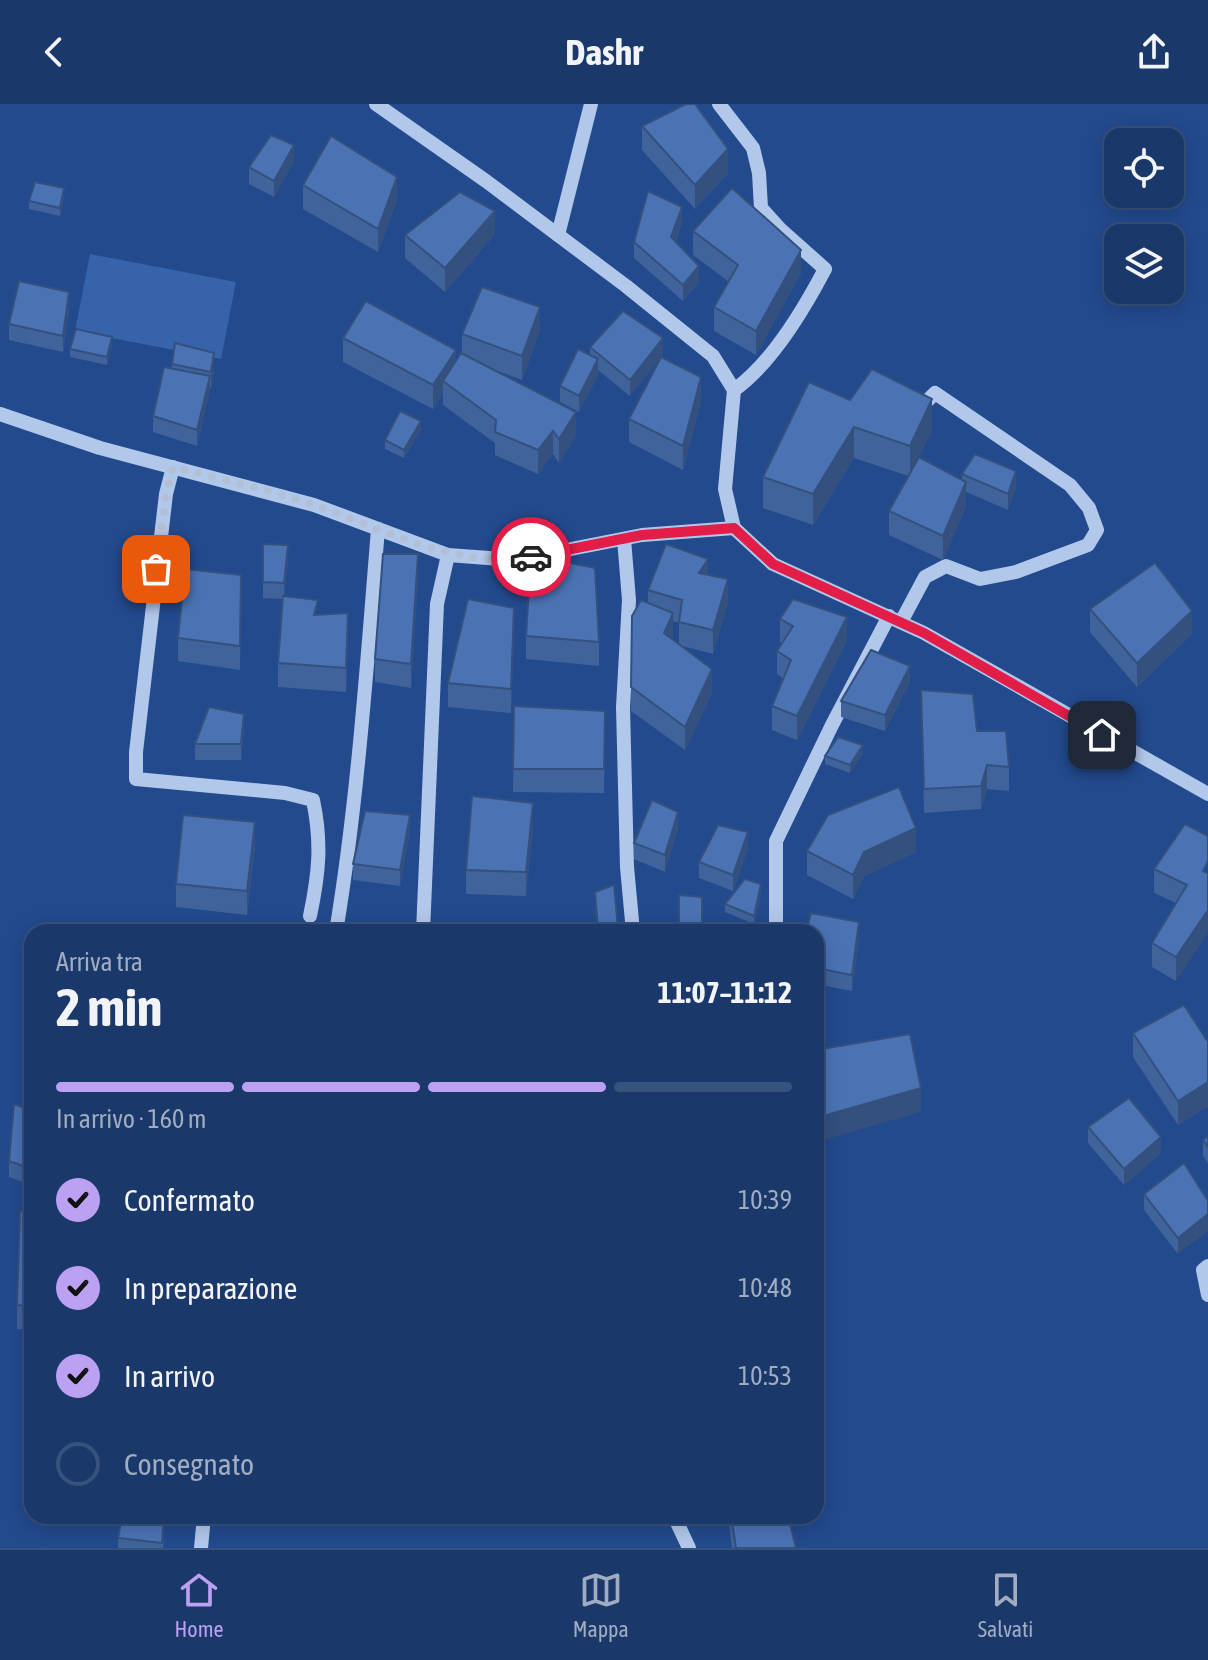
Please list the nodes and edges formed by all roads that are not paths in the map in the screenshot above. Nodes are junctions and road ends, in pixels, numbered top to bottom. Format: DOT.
graph roads {
  1 [pos="376,104"];
  2 [pos="591,104"];
  3 [pos="719,104"];
  4 [pos="558,235"];
  5 [pos="734,390"];
  6 [pos="921,407"];
  7 [pos="0,414"];
  8 [pos="173,467"];
  9 [pos="734,528"];
  10 [pos="378,529"];
  11 [pos="624,539"];
  12 [pos="448,555"];
  13 [pos="895,619"];
  14 [pos="1208,794"];
  15 [pos="310,916"];
  16 [pos="337,924"];
  17 [pos="423,924"];
  18 [pos="632,924"];
  19 [pos="776,924"];
  20 [pos="1208,1266"];
  21 [pos="1208,1295"];
  22 [pos="203,1524"];
  23 [pos="678,1524"];
  24 [pos="201,1548"];
  25 [pos="689,1548"];
  1 -- 4 [label="street"];
  2 -- 4 [label="street"];
  3 -- 5 [label="street"];
  4 -- 5 [label="street"];
  5 -- 9 [label="street"];
  6 -- 13 [label="street"];
  7 -- 8 [label="street"];
  8 -- 10 [label="street"];
  8 -- 15 [label="street"];
  9 -- 11 [label="street"];
  9 -- 13 [label="street"];
  10 -- 12 [label="street"];
  10 -- 16 [label="street"];
  11 -- 12 [label="street"];
  11 -- 18 [label="street"];
  12 -- 17 [label="street"];
  13 -- 14 [label="street"];
  13 -- 19 [label="street"];
  20 -- 21 [label="street"];
  22 -- 24 [label="street"];
  23 -- 25 [label="street"];
}
